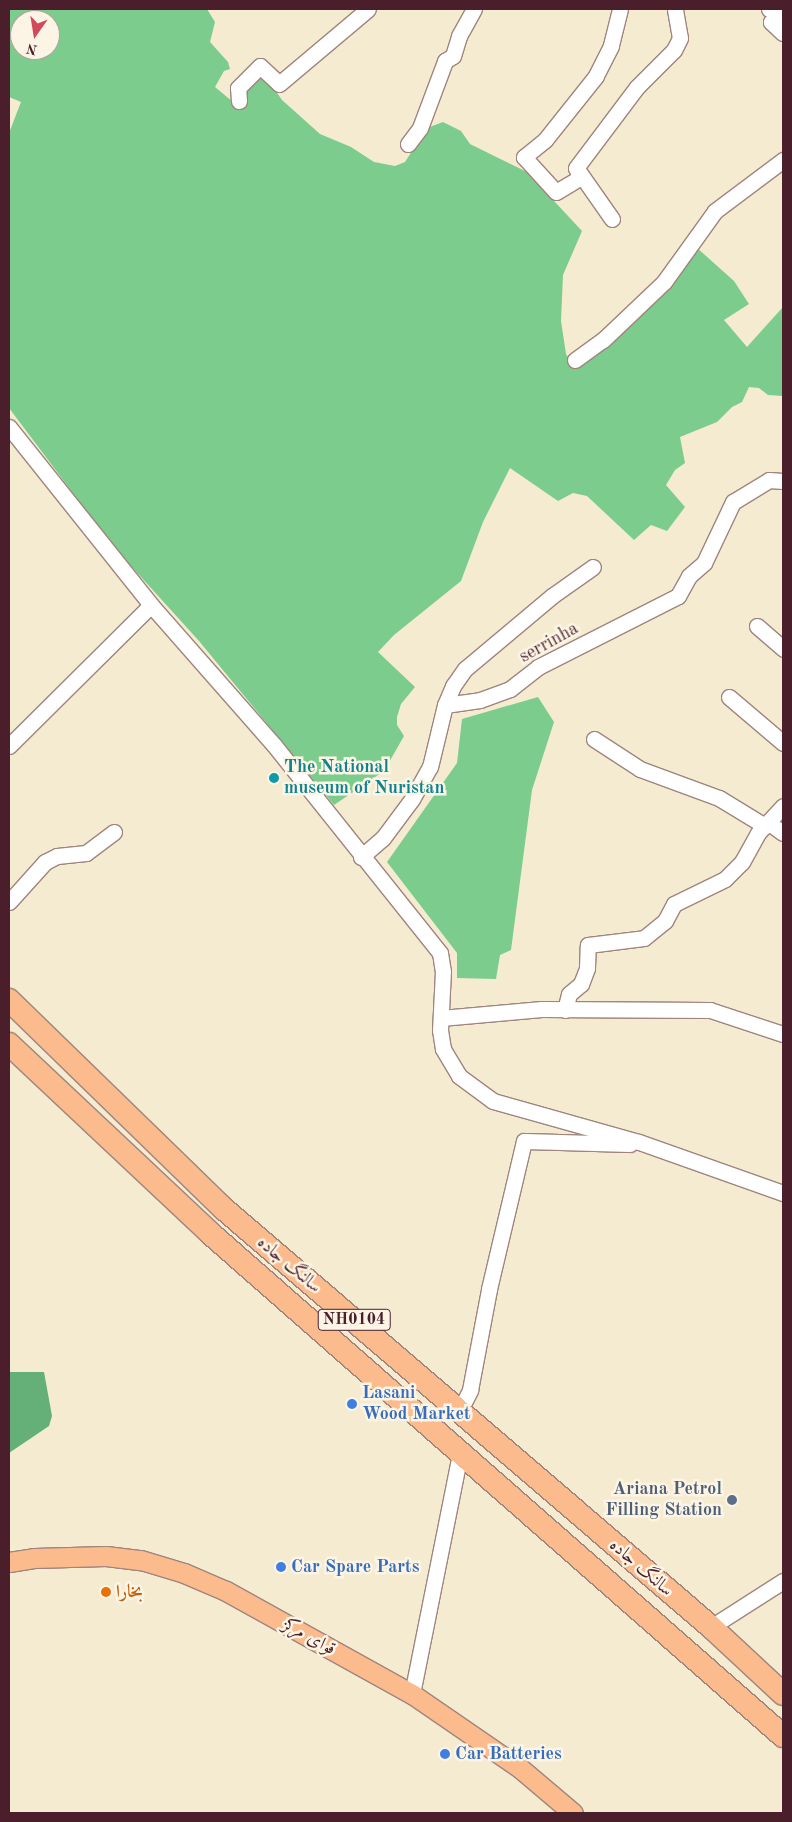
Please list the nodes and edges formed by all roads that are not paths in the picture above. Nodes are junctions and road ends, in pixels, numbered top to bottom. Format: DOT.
graph roads {
  1 [pos="368,9"];
  2 [pos="474,9"];
  3 [pos="620,9"];
  4 [pos="675,9"];
  5 [pos="769,9"];
  6 [pos="783,33"];
  7 [pos="239,101"];
  8 [pos="408,144"];
  9 [pos="783,160"];
  10 [pos="576,168"];
  11 [pos="612,219"];
  12 [pos="575,360"];
  13 [pos="9,427"];
  14 [pos="783,481"];
  15 [pos="593,568"];
  16 [pos="151,605"];
  17 [pos="757,626"];
  18 [pos="783,650"];
  19 [pos="729,697"];
  20 [pos="445,705"];
  21 [pos="594,739"];
  22 [pos="783,743"];
  23 [pos="9,746"];
  24 [pos="783,806"];
  25 [pos="767,825"];
  26 [pos="114,832"];
  27 [pos="783,832"];
  28 [pos="361,857"];
  29 [pos="9,902"];
  30 [pos="9,1000"];
  31 [pos="565,1010"];
  32 [pos="441,1018"];
  33 [pos="783,1034"];
  34 [pos="9,1044"];
  35 [pos="639,1142"];
  36 [pos="783,1193"];
  37 [pos="459,1412"];
  38 [pos="460,1454"];
  39 [pos="9,1562"];
  40 [pos="783,1581"];
  41 [pos="711,1627"];
  42 [pos="412,1694"];
  43 [pos="783,1694"];
  44 [pos="783,1736"];
  45 [pos="573,1813"];
  1 -- 7 [label="street"];
  2 -- 8 [label="street"];
  3 -- 10 [label="street"];
  4 -- 10 [label="street"];
  5 -- 6 [label="street"];
  9 -- 12 [label="street"];
  10 -- 11 [label="street"];
  13 -- 16 [label="street"];
  14 -- 20 [label="street, serrinha"];
  15 -- 20 [label="street"];
  16 -- 23 [label="street"];
  16 -- 28 [label="street"];
  17 -- 18 [label="street"];
  19 -- 22 [label="street"];
  20 -- 28 [label="street"];
  21 -- 25 [label="street"];
  24 -- 25 [label="street"];
  25 -- 27 [label="street"];
  25 -- 31 [label="street"];
  26 -- 29 [label="street"];
  28 -- 32 [label="street"];
  30 -- 37 [label="highway, سالنگ جاده / NH0104"];
  31 -- 32 [label="street"];
  31 -- 33 [label="street"];
  32 -- 35 [label="street"];
  34 -- 38 [label="highway, سالنگ جاده / NH0104"];
  35 -- 36 [label="street"];
  35 -- 37 [label="street"];
  37 -- 41 [label="highway, سالنگ جاده / NH0104"];
  38 -- 42 [label="street"];
  38 -- 44 [label="highway, سالنگ جاده / NH0104"];
  39 -- 42 [label="main road, قوای مرکز"];
  40 -- 41 [label="street"];
  41 -- 43 [label="highway, سالنگ جاده / NH0104"];
  42 -- 45 [label="main road, قوای مرکز"];
}
